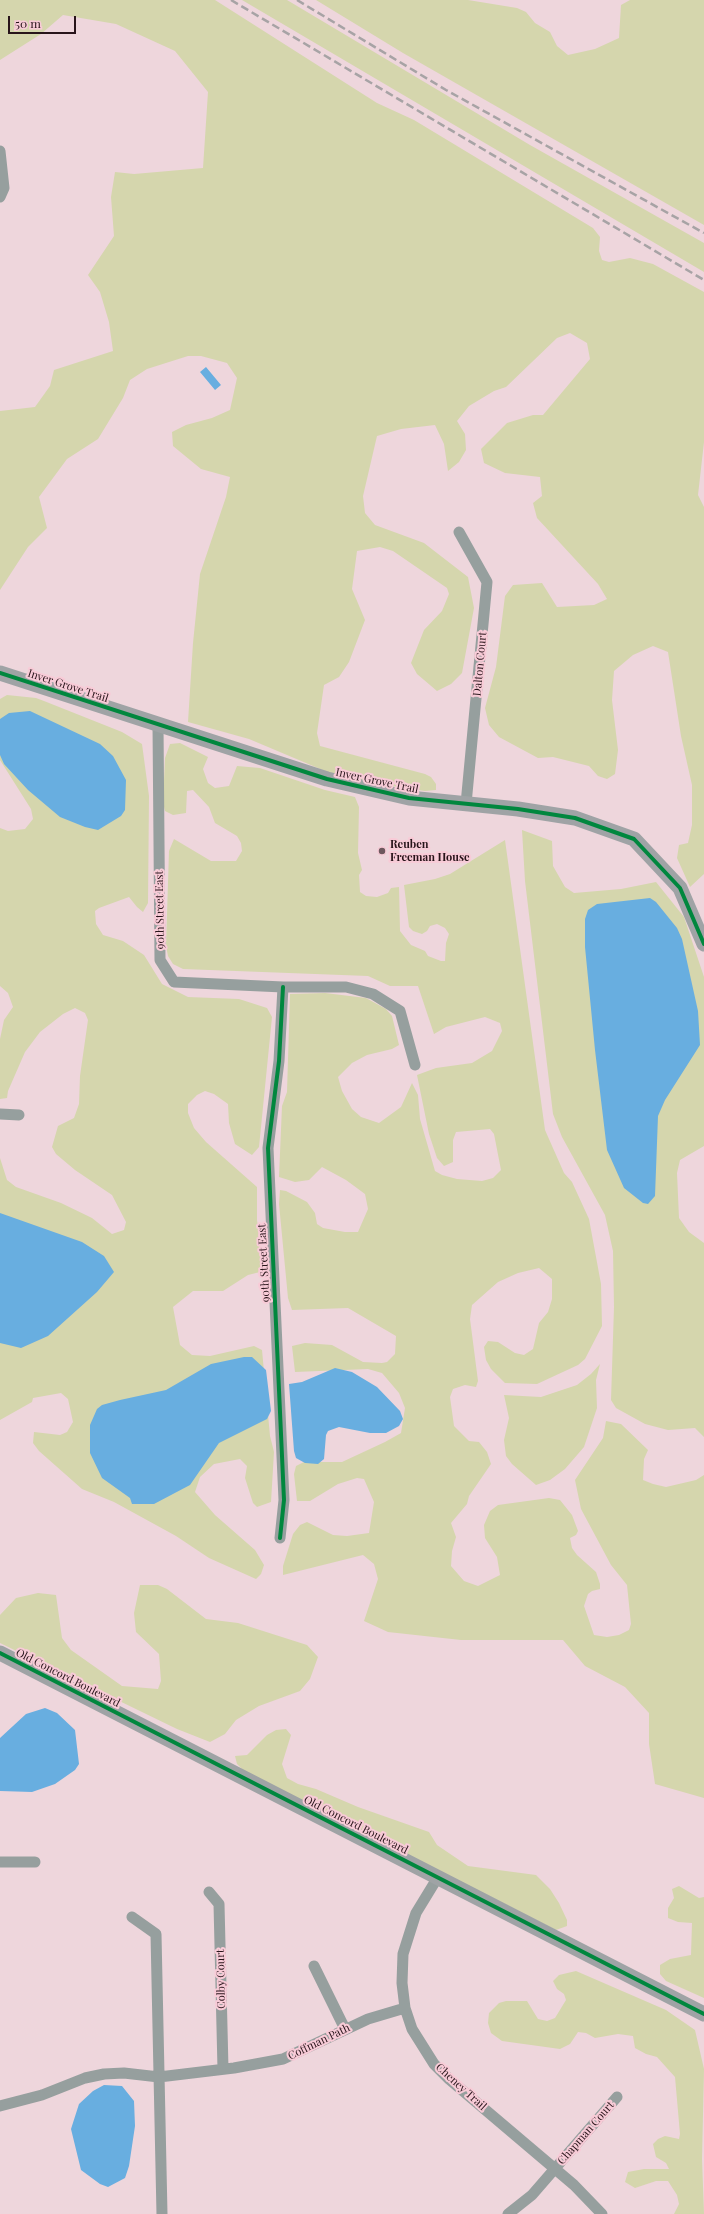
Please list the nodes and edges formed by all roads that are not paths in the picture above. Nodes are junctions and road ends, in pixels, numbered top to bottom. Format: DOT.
graph roads {
  1 [pos="0,151"];
  2 [pos="0,196"];
  3 [pos="459,532"];
  4 [pos="0,673"];
  5 [pos="158,725"];
  6 [pos="466,804"];
  7 [pos="704,944"];
  8 [pos="283,988"];
  9 [pos="415,1065"];
  10 [pos="0,1114"];
  11 [pos="19,1115"];
  12 [pos="280,1538"];
  13 [pos="0,1653"];
  14 [pos="0,1862"];
  15 [pos="35,1862"];
  16 [pos="438,1877"];
  17 [pos="209,1892"];
  18 [pos="132,1917"];
  19 [pos="314,1966"];
  20 [pos="405,2008"];
  21 [pos="704,2014"];
  22 [pos="346,2029"];
  23 [pos="223,2070"];
  24 [pos="159,2077"];
  25 [pos="617,2097"];
  26 [pos="0,2106"];
  27 [pos="555,2169"];
  28 [pos="162,2214"];
  29 [pos="508,2214"];
  30 [pos="602,2214"];
  1 -- 2 [label="street"];
  3 -- 6 [label="street, Dalton Court"];
  4 -- 5 [label="street, Inver Grove Trail"];
  5 -- 6 [label="street, Inver Grove Trail"];
  5 -- 8 [label="street, 90th Street East"];
  6 -- 7 [label="street, Inver Grove Trail"];
  8 -- 9 [label="street"];
  8 -- 12 [label="street, 90th Street East"];
  10 -- 11 [label="street"];
  13 -- 16 [label="street, Old Concord Boulevard"];
  14 -- 15 [label="street"];
  16 -- 20 [label="street, Cheney Trail"];
  16 -- 21 [label="street, Old Concord Boulevard"];
  17 -- 23 [label="street, Colby Court"];
  18 -- 24 [label="street"];
  19 -- 22 [label="street"];
  20 -- 22 [label="street, Coffman Path"];
  20 -- 27 [label="street, Cheney Trail"];
  22 -- 23 [label="street, Coffman Path"];
  23 -- 24 [label="street, Coffman Path"];
  24 -- 26 [label="street, Coffman Path"];
  24 -- 28 [label="street"];
  25 -- 27 [label="street, Chapman Court"];
  27 -- 29 [label="street, Chapman Court"];
  27 -- 30 [label="street, Cheney Trail"];
}
